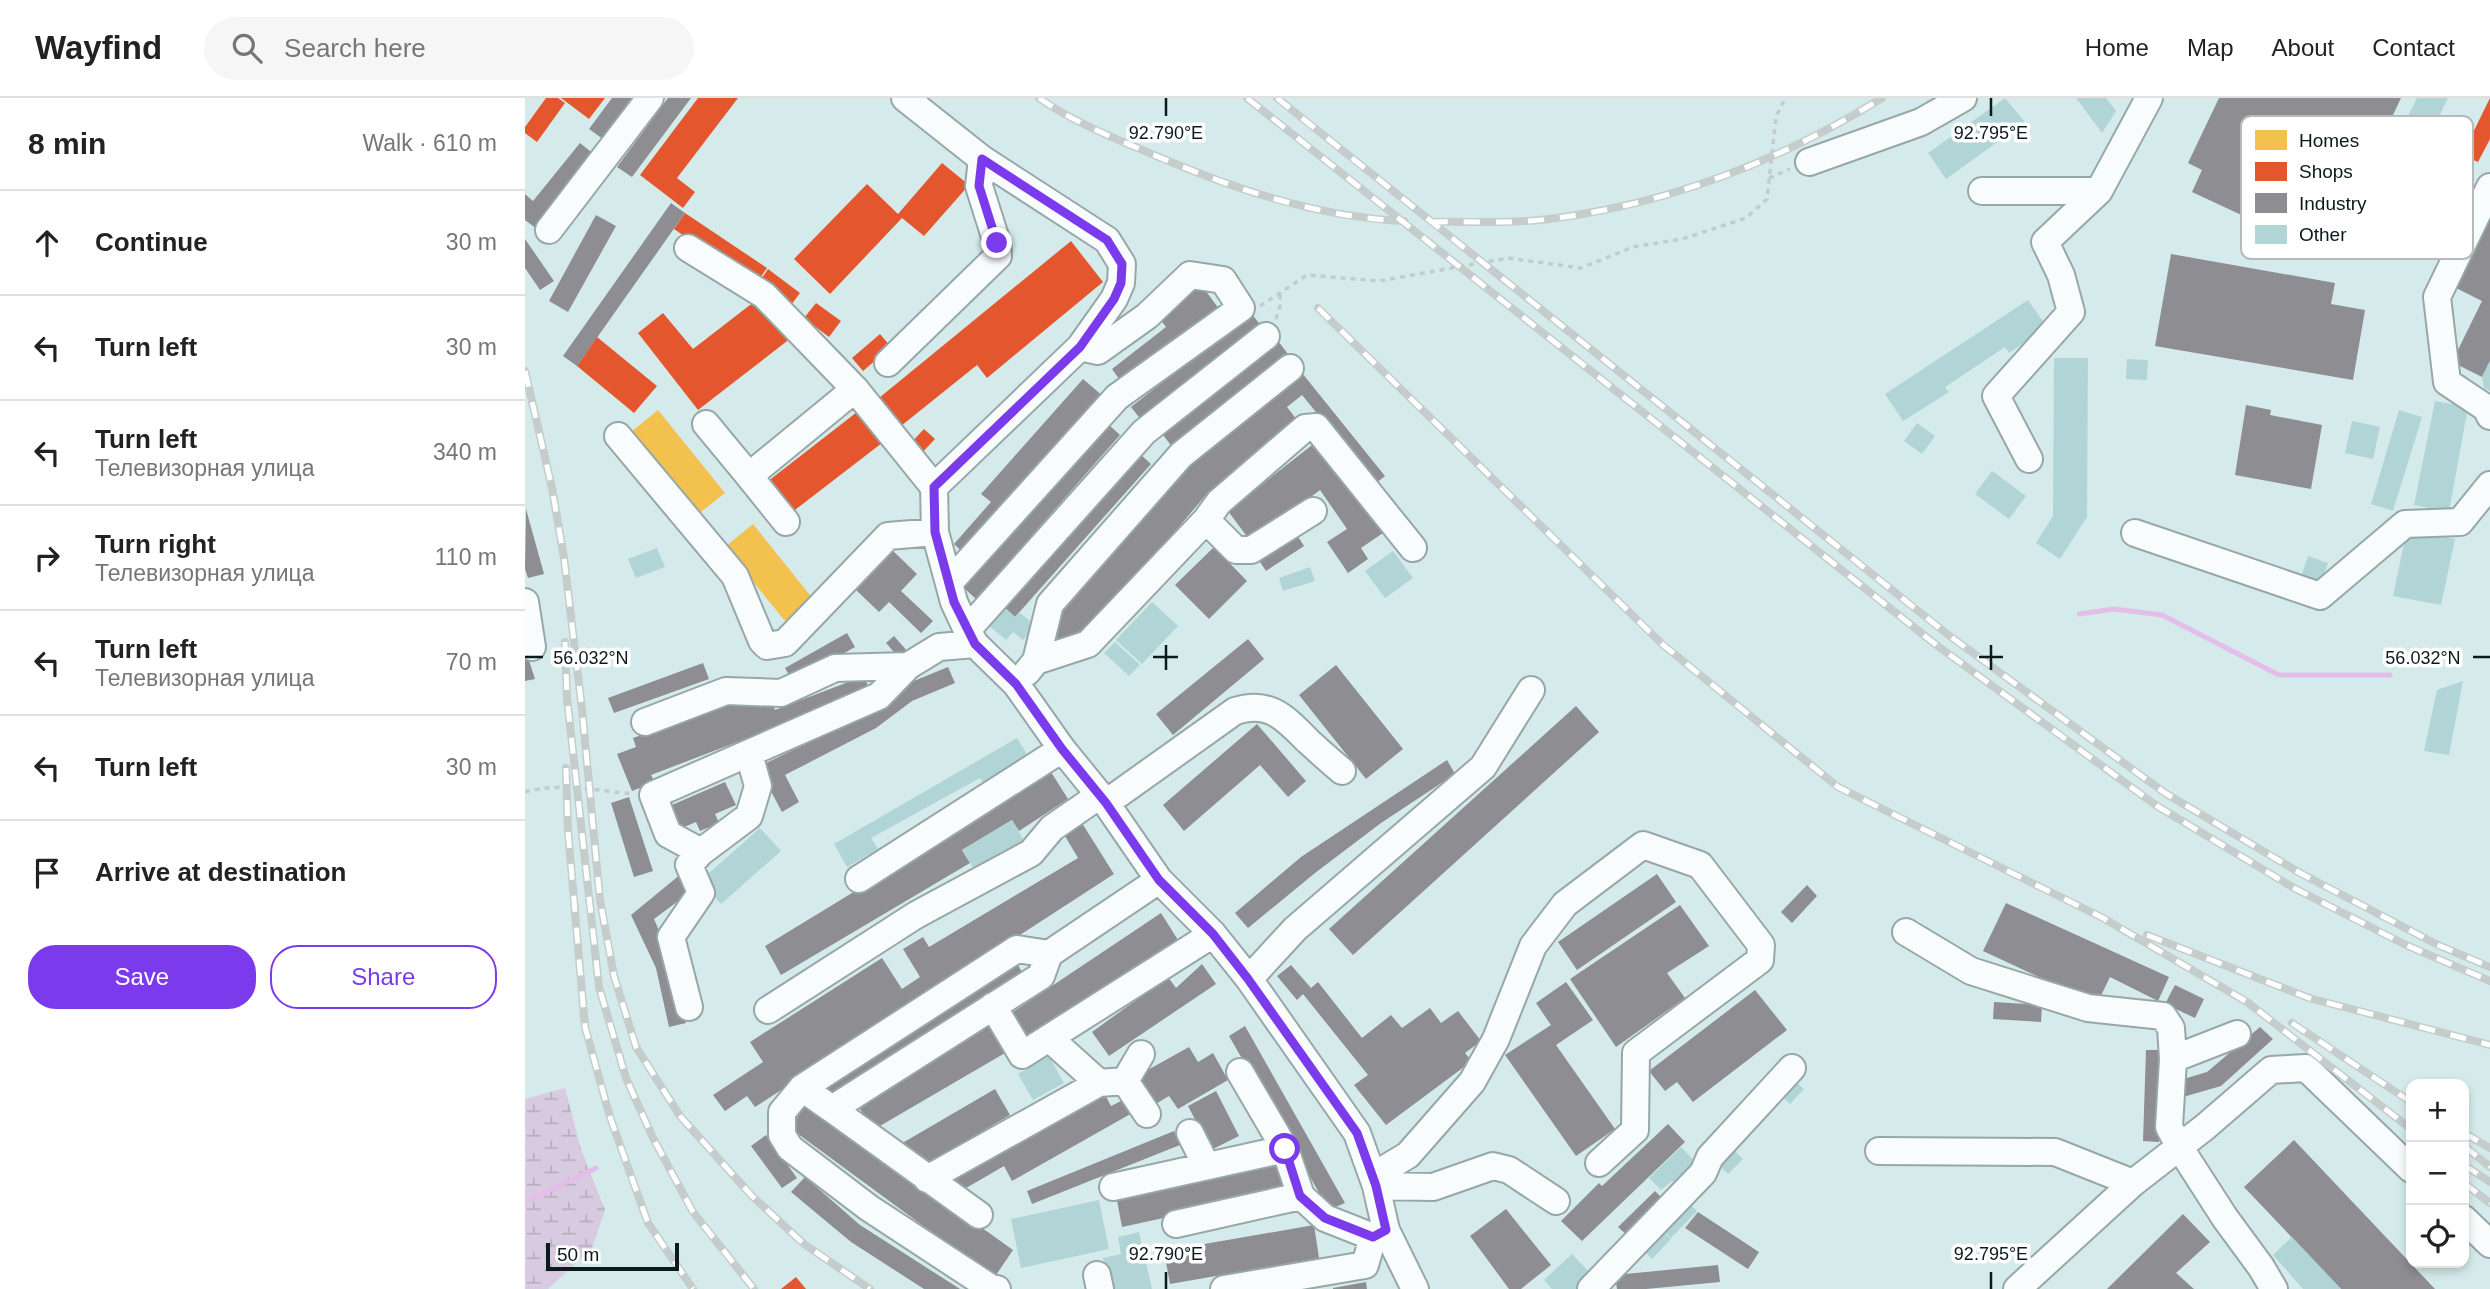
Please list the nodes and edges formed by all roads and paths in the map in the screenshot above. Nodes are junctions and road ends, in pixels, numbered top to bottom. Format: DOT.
graph roads {
  1 [pos="650,98"];
  2 [pos="905,98"];
  3 [pos="1785,98"];
  4 [pos="1963,98"];
  5 [pos="2149,98"];
  6 [pos="982,159"];
  7 [pos="1809,162"];
  8 [pos="2490,187"];
  9 [pos="1982,191"];
  10 [pos="2099,191"];
  11 [pos="2473,222"];
  12 [pos="549,230"];
  13 [pos="688,248"];
  14 [pos="2455,259"];
  15 [pos="1241,308"];
  16 [pos="1266,336"];
  17 [pos="1080,347"];
  18 [pos="888,363"];
  19 [pos="1290,368"];
  20 [pos="855,389"];
  21 [pos="1117,397"];
  22 [pos="2490,416"];
  23 [pos="706,424"];
  24 [pos="1144,432"];
  25 [pos="618,436"];
  26 [pos="2029,459"];
  27 [pos="749,477"];
  28 [pos="2490,485"];
  29 [pos="934,487"];
  30 [pos="1313,511"];
  31 [pos="1206,520"];
  32 [pos="786,523"];
  33 [pos="935,532"];
  34 [pos="2135,533"];
  35 [pos="1413,548"];
  36 [pos="949,583"];
  37 [pos="525,603"];
  38 [pos="971,637"];
  39 [pos="532,647"];
  40 [pos="1036,661"];
  41 [pos="908,666"];
  42 [pos="1016,684"];
  43 [pos="1531,690"];
  44 [pos="645,722"];
  45 [pos="1062,749"];
  46 [pos="749,754"];
  47 [pos="1342,771"];
  48 [pos="525,792"];
  49 [pos="653,795"];
  50 [pos="1103,799"];
  51 [pos="701,852"];
  52 [pos="859,879"];
  53 [pos="1159,880"];
  54 [pos="1906,932"];
  55 [pos="1213,934"];
  56 [pos="1049,954"];
  57 [pos="1248,979"];
  58 [pos="993,1006"];
  59 [pos="689,1007"];
  60 [pos="768,1010"];
  61 [pos="2237,1034"];
  62 [pos="1049,1038"];
  63 [pos="1140,1054"];
  64 [pos="2173,1059"];
  65 [pos="1792,1068"];
  66 [pos="1240,1072"];
  67 [pos="1112,1082"];
  68 [pos="802,1088"];
  69 [pos="832,1109"];
  70 [pos="1147,1114"];
  71 [pos="1190,1133"];
  72 [pos="2179,1148"];
  73 [pos="1285,1149"];
  74 [pos="1879,1151"];
  75 [pos="1599,1163"];
  76 [pos="2406,1163"];
  77 [pos="1206,1165"];
  78 [pos="927,1179"];
  79 [pos="1374,1181"];
  80 [pos="2133,1183"];
  81 [pos="1113,1187"];
  82 [pos="1300,1196"];
  83 [pos="1556,1201"];
  84 [pos="979,1215"];
  85 [pos="1176,1224"];
  86 [pos="2469,1224"];
  87 [pos="1379,1234"];
  88 [pos="2490,1244"];
  89 [pos="997,1289"];
  90 [pos="1224,1289"];
  91 [pos="1415,1289"];
  92 [pos="1591,1289"];
  93 [pos="2017,1289"];
  94 [pos="2274,1289"];
  1 -- 12 [label="lane"];
  2 -- 6 [label="lane"];
  3 -- 15 [label="path"];
  4 -- 7 [label="lane"];
  5 -- 10 [label="lane"];
  6 -- 17 [label="lane"];
  6 -- 18 [label="lane"];
  8 -- 11 [label="lane"];
  9 -- 10 [label="lane"];
  10 -- 26 [label="lane"];
  13 -- 20 [label="lane"];
  14 -- 22 [label="lane"];
  15 -- 17 [label="lane"];
  15 -- 21 [label="lane"];
  16 -- 24 [label="lane"];
  17 -- 29 [label="lane"];
  19 -- 40 [label="lane"];
  20 -- 27 [label="lane"];
  20 -- 29 [label="lane"];
  21 -- 24 [label="lane"];
  21 -- 36 [label="lane"];
  23 -- 27 [label="lane"];
  24 -- 38 [label="lane"];
  25 -- 33 [label="lane"];
  27 -- 32 [label="lane"];
  28 -- 34 [label="lane"];
  29 -- 33 [label="lane"];
  30 -- 31 [label="lane"];
  31 -- 35 [label="lane"];
  31 -- 40 [label="lane"];
  33 -- 36 [label="lane"];
  36 -- 38 [label="lane"];
  37 -- 39 [label="lane"];
  38 -- 41 [label="lane"];
  38 -- 42 [label="lane"];
  40 -- 42 [label="lane"];
  41 -- 44 [label="lane"];
  41 -- 46 [label="lane"];
  42 -- 45 [label="lane"];
  43 -- 57 [label="lane"];
  45 -- 50 [label="lane"];
  45 -- 52 [label="lane"];
  46 -- 49 [label="lane"];
  46 -- 51 [label="lane"];
  47 -- 50 [label="lane"];
  48 -- 49 [label="path"];
  49 -- 51 [label="lane"];
  50 -- 53 [label="lane"];
  50 -- 60 [label="lane"];
  51 -- 59 [label="lane"];
  53 -- 55 [label="lane"];
  53 -- 56 [label="lane"];
  54 -- 64 [label="lane"];
  55 -- 57 [label="lane"];
  55 -- 62 [label="lane"];
  56 -- 58 [label="lane"];
  56 -- 68 [label="lane"];
  57 -- 79 [label="lane"];
  58 -- 62 [label="lane"];
  58 -- 69 [label="lane"];
  61 -- 64 [label="lane"];
  62 -- 67 [label="lane"];
  63 -- 67 [label="lane"];
  64 -- 72 [label="lane"];
  65 -- 92 [label="lane"];
  66 -- 73 [label="lane"];
  67 -- 70 [label="lane"];
  67 -- 78 [label="lane"];
  68 -- 69 [label="lane"];
  68 -- 89 [label="lane"];
  69 -- 78 [label="lane"];
  71 -- 77 [label="lane"];
  72 -- 76 [label="lane"];
  72 -- 80 [label="lane"];
  72 -- 94 [label="lane"];
  73 -- 77 [label="lane"];
  73 -- 82 [label="lane"];
  74 -- 80 [label="lane"];
  75 -- 79 [label="lane"];
  77 -- 81 [label="lane"];
  78 -- 84 [label="lane"];
  79 -- 83 [label="lane"];
  79 -- 87 [label="lane"];
  80 -- 93 [label="lane"];
  82 -- 85 [label="lane"];
  82 -- 87 [label="lane"];
  86 -- 88 [label="lane"];
  87 -- 90 [label="lane"];
  87 -- 91 [label="lane"];
}
